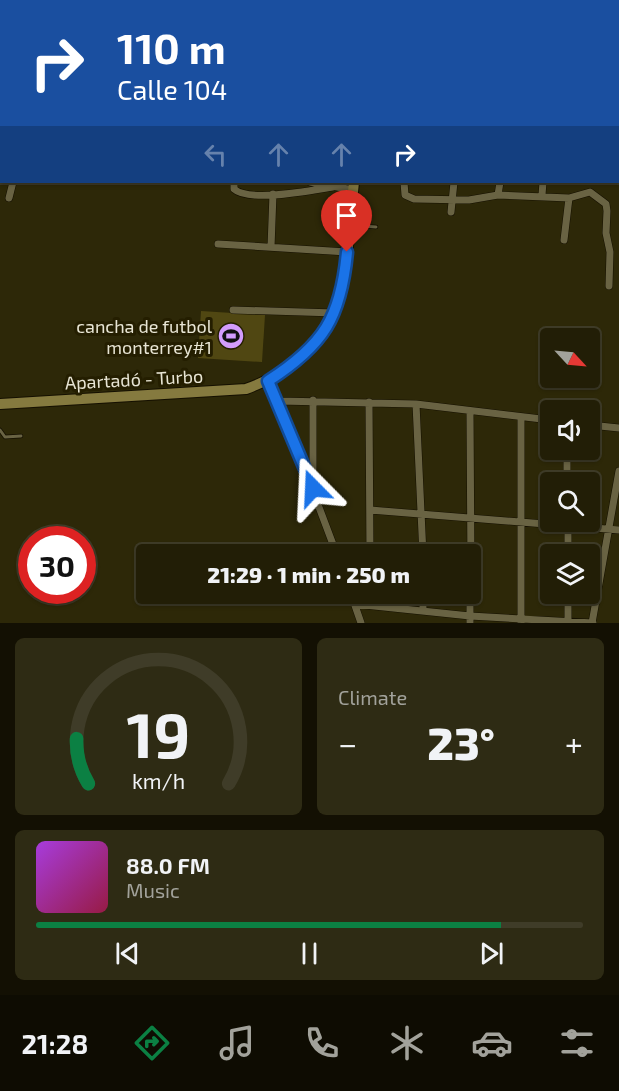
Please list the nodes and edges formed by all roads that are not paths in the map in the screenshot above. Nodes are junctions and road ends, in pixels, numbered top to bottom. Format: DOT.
graph roads {
  1 [pos="13,183"];
  2 [pos="234,183"];
  3 [pos="315,183"];
  4 [pos="401,183"];
  5 [pos="454,183"];
  6 [pos="500,183"];
  7 [pos="543,183"];
  8 [pos="591,183"];
  9 [pos="354,186"];
  10 [pos="333,187"];
  11 [pos="590,192"];
  12 [pos="273,194"];
  13 [pos="498,195"];
  14 [pos="542,195"];
  15 [pos="9,198"];
  16 [pos="568,198"];
  17 [pos="452,199"];
  18 [pos="451,212"];
  19 [pos="350,225"];
  20 [pos="376,227"];
  21 [pos="564,240"];
  22 [pos="218,244"];
  23 [pos="271,247"];
  24 [pos="347,252"];
  25 [pos="609,286"];
  26 [pos="233,310"];
  27 [pos="335,313"];
  28 [pos="268,381"];
  29 [pos="313,400"];
  30 [pos="279,401"];
  31 [pos="369,402"];
  32 [pos="0,404"];
  33 [pos="416,405"];
  34 [pos="470,412"];
  35 [pos="521,417"];
  36 [pos="540,419"];
  37 [pos="600,426"];
  38 [pos="619,428"];
  39 [pos="0,430"];
  40 [pos="21,436"];
  41 [pos="619,471"];
  42 [pos="313,488"];
  43 [pos="370,510"];
  44 [pos="422,514"];
  45 [pos="472,518"];
  46 [pos="521,522"];
  47 [pos="540,523"];
  48 [pos="600,528"];
  49 [pos="609,529"];
  50 [pos="619,530"];
  51 [pos="333,544"];
  52 [pos="370,544"];
  53 [pos="423,544"];
  54 [pos="472,544"];
  55 [pos="355,604"];
  56 [pos="371,604"];
  57 [pos="423,604"];
  58 [pos="568,604"];
  59 [pos="423,610"];
  60 [pos="470,619"];
  61 [pos="521,621"];
  62 [pos="568,621"];
  63 [pos="361,623"];
  64 [pos="592,623"];
  1 -- 15 [label="street"];
  2 -- 12 [label="street"];
  3 -- 10 [label="street"];
  4 -- 17 [label="street"];
  5 -- 17 [label="street"];
  6 -- 13 [label="street"];
  7 -- 14 [label="street"];
  8 -- 11 [label="street"];
  9 -- 10 [label="street"];
  9 -- 19 [label="main road, Apartadó - Turbo"];
  10 -- 12 [label="street"];
  11 -- 16 [label="street"];
  11 -- 25 [label="street"];
  12 -- 23 [label="street"];
  13 -- 14 [label="street"];
  13 -- 17 [label="street"];
  14 -- 16 [label="street"];
  16 -- 21 [label="street"];
  17 -- 18 [label="street"];
  19 -- 20 [label="lane"];
  19 -- 24 [label="main road, Apartadó - Turbo"];
  22 -- 23 [label="street"];
  23 -- 24 [label="street"];
  24 -- 27 [label="main road, Apartadó - Turbo"];
  26 -- 27 [label="street"];
  27 -- 28 [label="main road, Apartadó - Turbo"];
  28 -- 30 [label="street"];
  28 -- 32 [label="main road, Apartadó - Turbo"];
  29 -- 30 [label="street"];
  29 -- 31 [label="street"];
  29 -- 42 [label="street"];
  30 -- 42 [label="street"];
  31 -- 33 [label="street"];
  31 -- 43 [label="street"];
  33 -- 34 [label="street"];
  33 -- 44 [label="street"];
  34 -- 35 [label="street"];
  34 -- 45 [label="street"];
  35 -- 36 [label="street"];
  35 -- 46 [label="street"];
  37 -- 38 [label="street"];
  39 -- 40 [label="lane"];
  41 -- 49 [label="street"];
  42 -- 51 [label="street"];
  43 -- 44 [label="street"];
  43 -- 52 [label="street"];
  44 -- 45 [label="street"];
  44 -- 53 [label="street"];
  45 -- 46 [label="street"];
  45 -- 54 [label="street"];
  46 -- 47 [label="street"];
  46 -- 61 [label="street"];
  48 -- 49 [label="street"];
  49 -- 50 [label="street"];
  49 -- 64 [label="street"];
  55 -- 63 [label="street"];
  56 -- 59 [label="street"];
  57 -- 59 [label="street"];
  58 -- 62 [label="street"];
  59 -- 60 [label="street"];
  60 -- 61 [label="street"];
  61 -- 62 [label="street"];
  62 -- 64 [label="street"];
}
